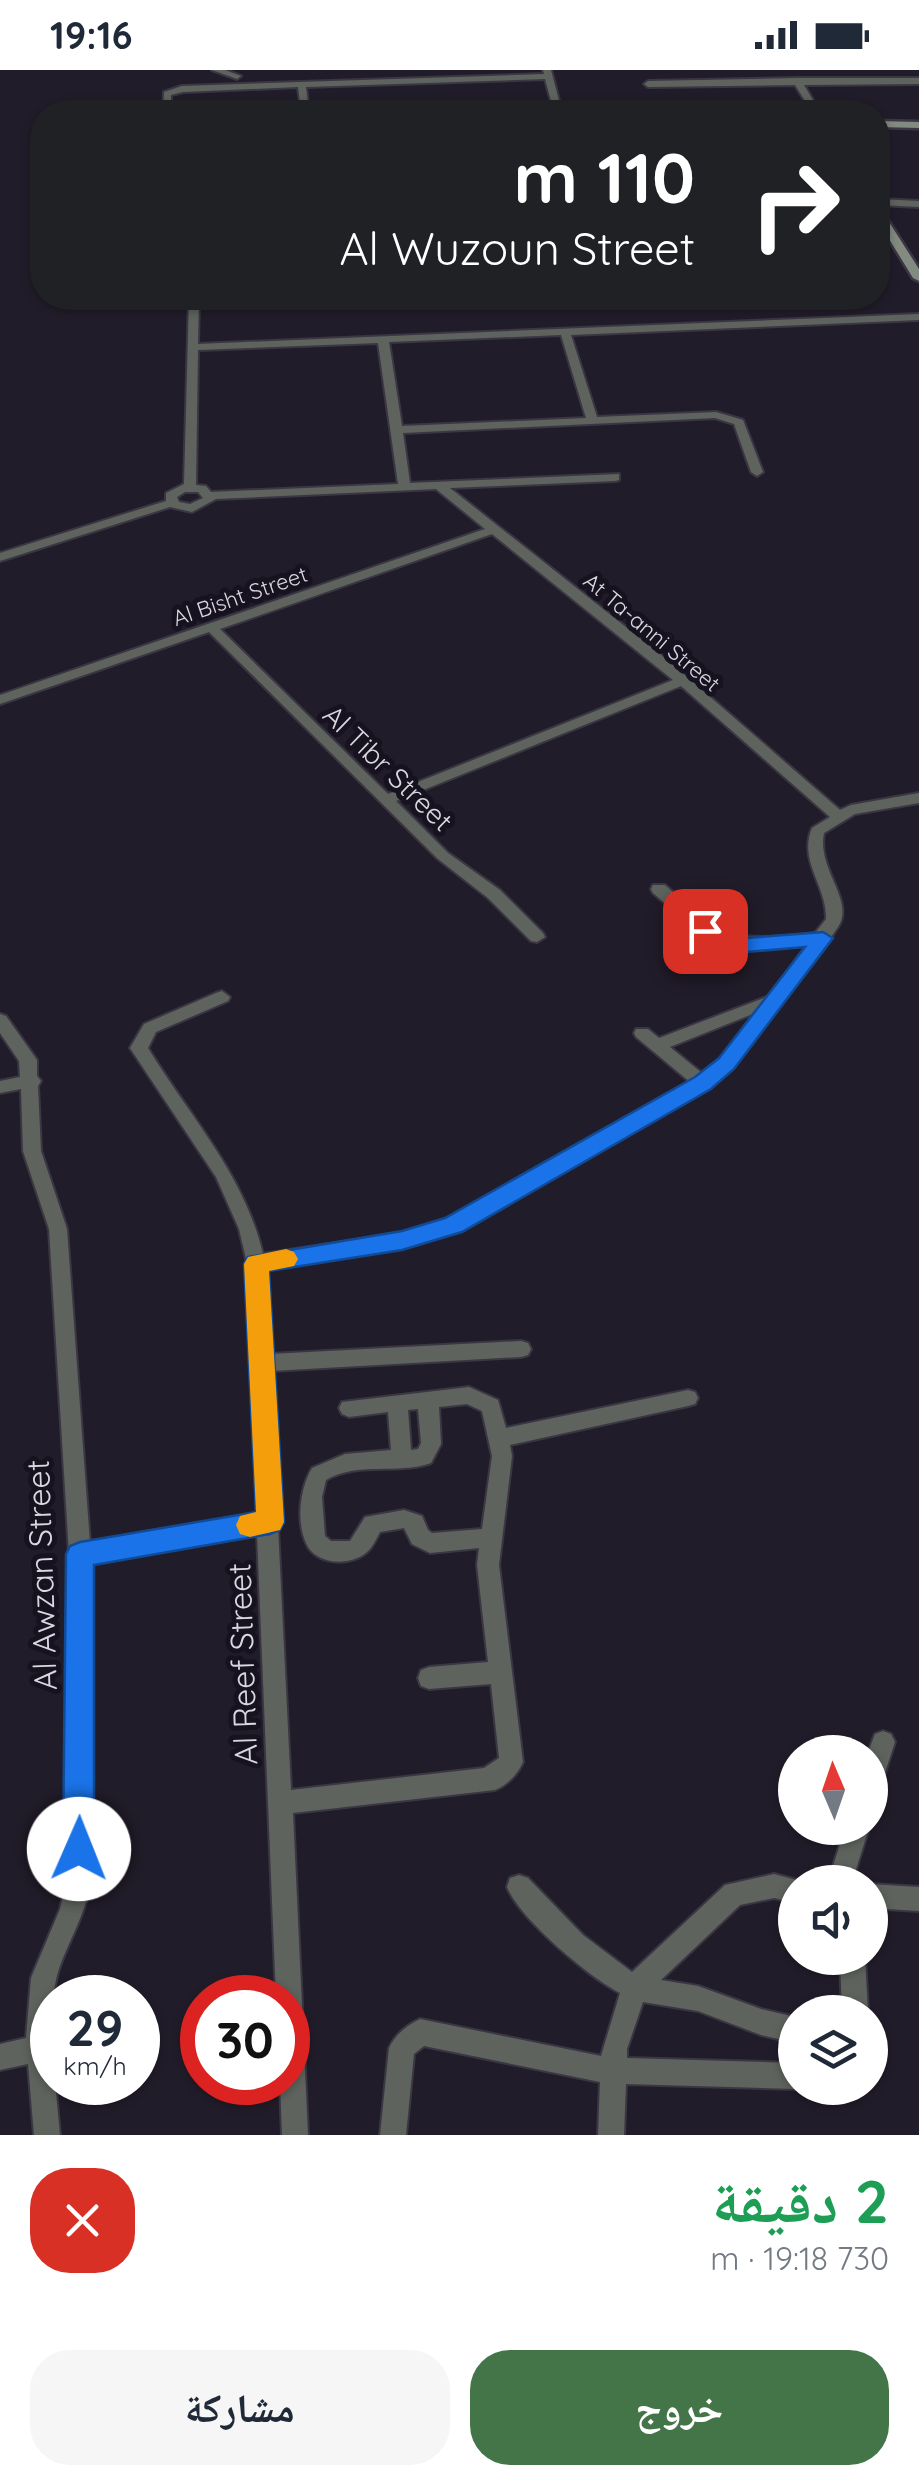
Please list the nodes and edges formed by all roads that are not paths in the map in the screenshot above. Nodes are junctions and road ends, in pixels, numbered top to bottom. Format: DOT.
graph roads {
  1 [pos="216,70"];
  2 [pos="548,73"];
  3 [pos="237,76"];
  4 [pos="797,80"];
  5 [pos="919,81"];
  6 [pos="648,84"];
  7 [pos="302,85"];
  8 [pos="167,100"];
  9 [pos="304,100"];
  10 [pos="555,100"];
  11 [pos="808,100"];
  12 [pos="890,124"];
  13 [pos="919,124"];
  14 [pos="890,203"];
  15 [pos="919,204"];
  16 [pos="890,241"];
  17 [pos="918,273"];
  18 [pos="194,310"];
  19 [pos="919,316"];
  20 [pos="566,331"];
  21 [pos="383,339"];
  22 [pos="192,347"];
  23 [pos="593,421"];
  24 [pos="397,430"];
  25 [pos="758,472"];
  26 [pos="615,477"];
  27 [pos="438,486"];
  28 [pos="190,487"];
  29 [pos="406,487"];
  30 [pos="210,496"];
  31 [pos="171,503"];
  32 [pos="494,530"];
  33 [pos="0,556"];
  34 [pos="211,627"];
  35 [pos="682,681"];
  36 [pos="0,700"];
  37 [pos="919,798"];
  38 [pos="386,800"];
  39 [pos="837,815"];
  40 [pos="659,889"];
  41 [pos="537,936"];
  42 [pos="823,938"];
  43 [pos="222,997"];
  44 [pos="776,999"];
  45 [pos="0,1020"];
  46 [pos="32,1081"];
  47 [pos="703,1083"];
  48 [pos="0,1087"];
  49 [pos="256,1264"];
  50 [pos="521,1349"];
  51 [pos="261,1362"];
  52 [pos="688,1398"];
  53 [pos="428,1400"];
  54 [pos="397,1403"];
  55 [pos="349,1408"];
  56 [pos="500,1438"];
  57 [pos="402,1460"];
  58 [pos="270,1522"];
  59 [pos="488,1538"];
  60 [pos="80,1554"];
  61 [pos="502,1672"];
  62 [pos="429,1678"];
  63 [pos="280,1804"];
  64 [pos="519,1887"];
  65 [pos="778,1890"];
  66 [pos="888,1897"];
  67 [pos="919,1899"];
  68 [pos="46,1975"];
  69 [pos="634,1987"];
  70 [pos="778,2027"];
  71 [pos="30,2051"];
  72 [pos="0,2057"];
  73 [pos="612,2071"];
  74 [pos="778,2076"];
  75 [pos="45,2105"];
  76 [pos="47,2135"];
  77 [pos="296,2135"];
  78 [pos="393,2135"];
  79 [pos="611,2135"];
  1 -- 3 [label="street"];
  2 -- 7 [label="street"];
  2 -- 10 [label="street"];
  4 -- 5 [label="street"];
  4 -- 6 [label="street"];
  4 -- 11 [label="street"];
  7 -- 8 [label="street"];
  7 -- 9 [label="street"];
  12 -- 13 [label="street"];
  14 -- 15 [label="street"];
  16 -- 17 [label="street"];
  18 -- 22 [label="street"];
  19 -- 20 [label="street"];
  20 -- 21 [label="street"];
  20 -- 23 [label="street"];
  21 -- 22 [label="street"];
  21 -- 24 [label="street"];
  22 -- 28 [label="street"];
  23 -- 24 [label="street"];
  23 -- 25 [label="street"];
  24 -- 29 [label="street"];
  26 -- 27 [label="street"];
  27 -- 29 [label="street"];
  27 -- 32 [label="street, At Ta-anni Street"];
  28 -- 30 [label="street"];
  28 -- 31 [label="street"];
  29 -- 30 [label="street"];
  30 -- 31 [label="street"];
  31 -- 33 [label="street"];
  32 -- 34 [label="street, Al Bisht Street"];
  32 -- 35 [label="street, At Ta-anni Street"];
  34 -- 36 [label="street, Al Bisht Street"];
  34 -- 38 [label="street, Al Tibr Street"];
  35 -- 38 [label="street"];
  35 -- 39 [label="street, At Ta-anni Street"];
  37 -- 39 [label="street"];
  38 -- 41 [label="street, Al Tibr Street"];
  39 -- 42 [label="street"];
  40 -- 42 [label="street"];
  42 -- 44 [label="street"];
  43 -- 49 [label="street, Al Reef Street"];
  44 -- 47 [label="street"];
  44 -- 47 [label="street"];
  45 -- 46 [label="street, Al Awzan Street"];
  46 -- 48 [label="street"];
  46 -- 60 [label="street, Al Awzan Street"];
  47 -- 49 [label="street"];
  49 -- 51 [label="street, Al Reef Street"];
  50 -- 51 [label="street"];
  51 -- 58 [label="street, Al Reef Street"];
  52 -- 56 [label="street"];
  53 -- 54 [label="street"];
  53 -- 56 [label="street"];
  53 -- 57 [label="street"];
  54 -- 55 [label="street"];
  54 -- 57 [label="street"];
  56 -- 59 [label="street"];
  57 -- 59 [label="street"];
  58 -- 60 [label="street"];
  58 -- 63 [label="street, Al Reef Street"];
  59 -- 61 [label="street"];
  60 -- 68 [label="street, Al Awzan Street"];
  61 -- 62 [label="street"];
  61 -- 63 [label="street"];
  63 -- 77 [label="street, Al Reef Street"];
  64 -- 69 [label="street"];
  65 -- 69 [label="street"];
  66 -- 67 [label="street"];
  69 -- 70 [label="street"];
  69 -- 73 [label="street"];
  71 -- 72 [label="street"];
  73 -- 74 [label="street"];
  73 -- 78 [label="street"];
  73 -- 79 [label="street"];
  75 -- 76 [label="street, Al Awzan Street"];
}
